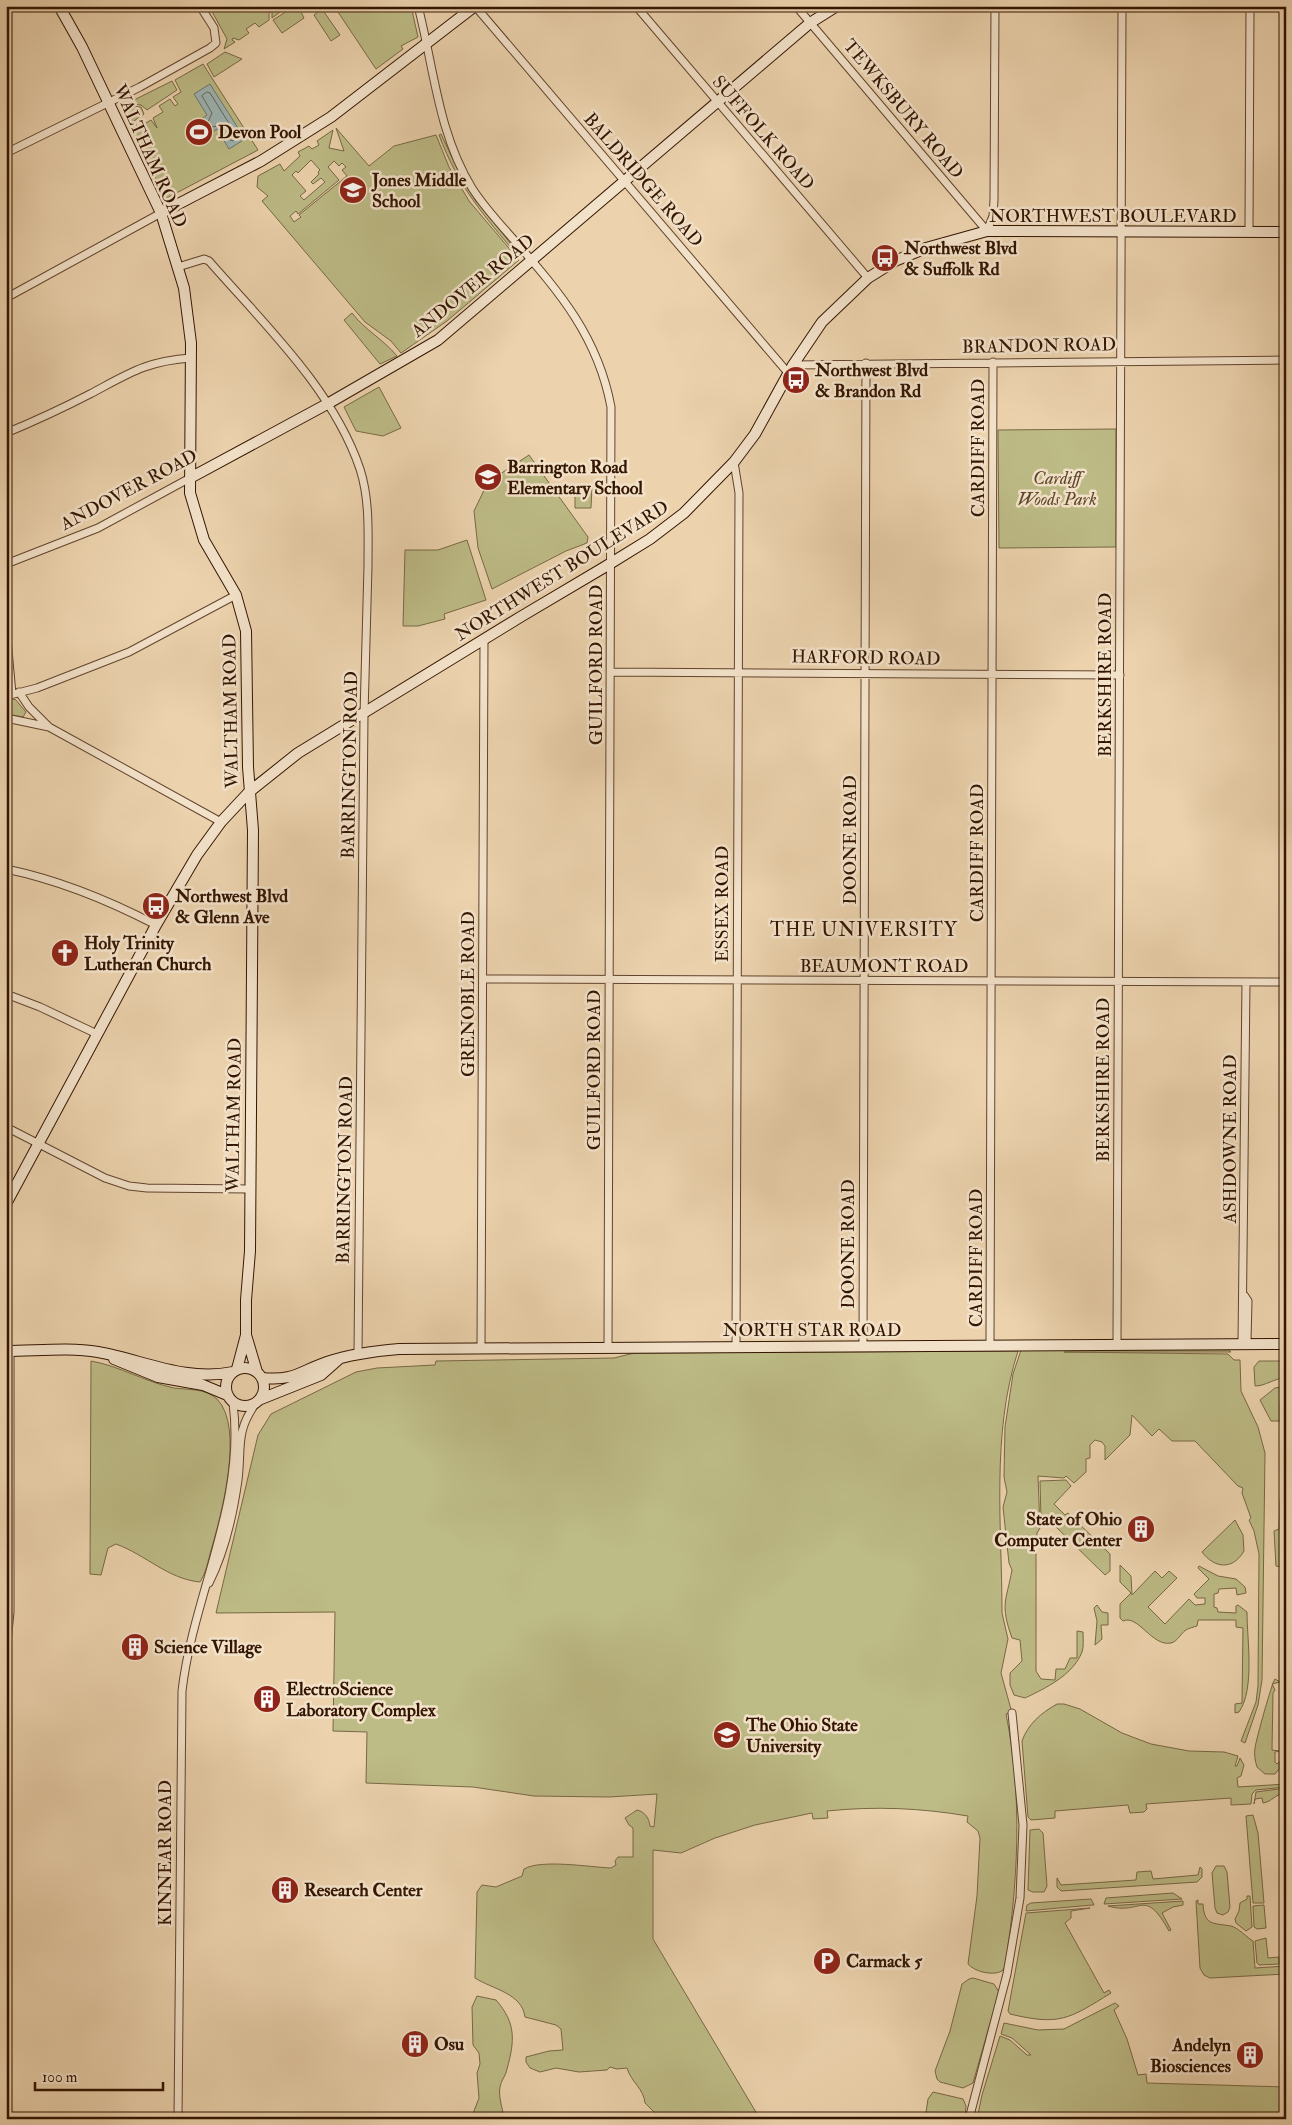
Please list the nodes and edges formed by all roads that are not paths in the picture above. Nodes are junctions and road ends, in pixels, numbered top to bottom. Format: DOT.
graph roads {
  1 [pos="59,6"];
  2 [pos="200,6"];
  3 [pos="418,6"];
  4 [pos="475,6"];
  5 [pos="636,6"];
  6 [pos="796,6"];
  7 [pos="837,6"];
  8 [pos="995,6"];
  9 [pos="1122,6"];
  10 [pos="1250,6"];
  11 [pos="810,22"];
  12 [pos="427,42"];
  13 [pos="109,102"];
  14 [pos="717,102"];
  15 [pos="6,153"];
  16 [pos="624,181"];
  17 [pos="161,213"];
  18 [pos="987,231"];
  19 [pos="1249,231"];
  20 [pos="1121,232"];
  21 [pos="1286,232"];
  22 [pos="531,260"];
  23 [pos="178,267"];
  24 [pos="868,278"];
  25 [pos="6,298"];
  26 [pos="190,358"];
  27 [pos="1286,360"];
  28 [pos="1120,361"];
  29 [pos="994,362"];
  30 [pos="866,363"];
  31 [pos="791,369"];
  32 [pos="329,403"];
  33 [pos="6,433"];
  34 [pos="734,462"];
  35 [pos="190,478"];
  36 [pos="612,562"];
  37 [pos="6,564"];
  38 [pos="236,595"];
  39 [pos="6,628"];
  40 [pos="484,640"];
  41 [pos="612,672"];
  42 [pos="738,672"];
  43 [pos="865,673"];
  44 [pos="992,674"];
  45 [pos="1120,675"];
  46 [pos="12,694"];
  47 [pos="364,713"];
  48 [pos="6,718"];
  49 [pos="49,727"];
  50 [pos="249,792"];
  51 [pos="220,822"];
  52 [pos="6,869"];
  53 [pos="156,925"];
  54 [pos="483,979"];
  55 [pos="610,979"];
  56 [pos="737,980"];
  57 [pos="864,981"];
  58 [pos="991,981"];
  59 [pos="1118,982"];
  60 [pos="1246,982"];
  61 [pos="1286,982"];
  62 [pos="6,994"];
  63 [pos="97,1034"];
  64 [pos="6,1126"];
  65 [pos="39,1142"];
  66 [pos="249,1189"];
  67 [pos="6,1204"];
  68 [pos="246,1335"];
  69 [pos="990,1344"];
  70 [pos="1117,1344"];
  71 [pos="1245,1344"];
  72 [pos="1286,1344"];
  73 [pos="736,1346"];
  74 [pos="862,1346"];
  75 [pos="608,1347"];
  76 [pos="481,1348"];
  77 [pos="8,1351"];
  78 [pos="358,1353"];
  79 [pos="104,1354"];
  80 [pos="340,1359"];
  81 [pos="235,1370"];
  82 [pos="259,1375"];
  83 [pos="230,1399"];
  84 [pos="259,1401"];
  85 [pos="206,1590"];
  86 [pos="6,1652"];
  87 [pos="1012,1713"];
  88 [pos="178,2119"];
  89 [pos="969,2119"];
  1 -- 13 [label="street, WALTHAM ROAD"];
  2 -- 13 [label="street"];
  3 -- 12 [label="street, GUILFORD ROAD"];
  4 -- 12 [label="street"];
  4 -- 16 [label="street, BALDRIDGE ROAD"];
  5 -- 14 [label="street, SUFFOLK ROAD"];
  6 -- 11 [label="street, TEWKSBURY ROAD"];
  7 -- 11 [label="street, ANDOVER ROAD"];
  8 -- 18 [label="street"];
  9 -- 20 [label="street, BERKSHIRE ROAD"];
  10 -- 19 [label="street"];
  11 -- 14 [label="street, ANDOVER ROAD"];
  11 -- 18 [label="street, TEWKSBURY ROAD"];
  12 -- 17 [label="street"];
  12 -- 22 [label="street, GUILFORD ROAD"];
  13 -- 15 [label="street"];
  13 -- 17 [label="street, WALTHAM ROAD"];
  14 -- 16 [label="street, ANDOVER ROAD"];
  14 -- 24 [label="street, SUFFOLK ROAD"];
  16 -- 22 [label="street, ANDOVER ROAD"];
  16 -- 31 [label="street, BALDRIDGE ROAD"];
  17 -- 23 [label="street, WALTHAM ROAD"];
  17 -- 25 [label="street"];
  18 -- 20 [label="street, NORTHWEST BOULEVARD"];
  18 -- 24 [label="street, NORTHWEST BOULEVARD"];
  19 -- 20 [label="street, NORTHWEST BOULEVARD"];
  19 -- 21 [label="street, NORTHWEST BOULEVARD"];
  20 -- 28 [label="street, BERKSHIRE ROAD"];
  22 -- 32 [label="street, ANDOVER ROAD"];
  22 -- 36 [label="street, GUILFORD ROAD"];
  23 -- 26 [label="street, WALTHAM ROAD"];
  23 -- 32 [label="street, BARRINGTON ROAD"];
  24 -- 31 [label="street, NORTHWEST BOULEVARD"];
  26 -- 33 [label="street"];
  26 -- 35 [label="street, WALTHAM ROAD"];
  27 -- 28 [label="street, BRANDON ROAD"];
  28 -- 29 [label="street, BRANDON ROAD"];
  28 -- 45 [label="street, BERKSHIRE ROAD"];
  29 -- 30 [label="street, BRANDON ROAD"];
  29 -- 44 [label="street, CARDIFF ROAD"];
  30 -- 31 [label="street, BRANDON ROAD"];
  30 -- 43 [label="street, DOONE ROAD"];
  31 -- 34 [label="street, NORTHWEST BOULEVARD"];
  32 -- 35 [label="street, ANDOVER ROAD"];
  32 -- 47 [label="street, BARRINGTON ROAD"];
  34 -- 36 [label="street, NORTHWEST BOULEVARD"];
  34 -- 42 [label="street, ESSEX ROAD"];
  35 -- 37 [label="street, ANDOVER ROAD"];
  35 -- 38 [label="street, WALTHAM ROAD"];
  36 -- 40 [label="street, NORTHWEST BOULEVARD"];
  36 -- 41 [label="street, GUILFORD ROAD"];
  38 -- 46 [label="street"];
  38 -- 50 [label="street, WALTHAM ROAD"];
  39 -- 46 [label="street"];
  40 -- 47 [label="street, NORTHWEST BOULEVARD"];
  40 -- 54 [label="street, GRENOBLE ROAD"];
  41 -- 42 [label="street, HARFORD ROAD"];
  41 -- 55 [label="street, GUILFORD ROAD"];
  42 -- 43 [label="street, HARFORD ROAD"];
  42 -- 56 [label="street, ESSEX ROAD"];
  43 -- 44 [label="street, HARFORD ROAD"];
  43 -- 57 [label="street, DOONE ROAD"];
  44 -- 45 [label="street, HARFORD ROAD"];
  44 -- 58 [label="street, CARDIFF ROAD"];
  45 -- 59 [label="street, BERKSHIRE ROAD"];
  46 -- 49 [label="street"];
  47 -- 50 [label="street, NORTHWEST BOULEVARD"];
  47 -- 78 [label="street, BARRINGTON ROAD"];
  48 -- 49 [label="street"];
  49 -- 51 [label="street"];
  50 -- 51 [label="street, NORTHWEST BOULEVARD"];
  50 -- 66 [label="street, WALTHAM ROAD"];
  51 -- 53 [label="street, NORTHWEST BOULEVARD"];
  52 -- 53 [label="street"];
  53 -- 63 [label="street, NORTHWEST BOULEVARD"];
  54 -- 55 [label="street, BEAUMONT ROAD"];
  54 -- 76 [label="street, GRENOBLE ROAD"];
  55 -- 56 [label="street, BEAUMONT ROAD"];
  55 -- 75 [label="street, GUILFORD ROAD"];
  56 -- 57 [label="street, BEAUMONT ROAD"];
  56 -- 73 [label="street, ESSEX ROAD"];
  57 -- 58 [label="street, BEAUMONT ROAD"];
  57 -- 74 [label="street, DOONE ROAD"];
  58 -- 59 [label="street, BEAUMONT ROAD"];
  58 -- 69 [label="street, CARDIFF ROAD"];
  59 -- 60 [label="street, BEAUMONT ROAD"];
  59 -- 70 [label="street, BERKSHIRE ROAD"];
  60 -- 61 [label="street, BEAUMONT ROAD"];
  60 -- 71 [label="street, ASHDOWNE ROAD"];
  62 -- 63 [label="street"];
  63 -- 65 [label="street, NORTHWEST BOULEVARD"];
  64 -- 65 [label="street"];
  65 -- 66 [label="street"];
  65 -- 67 [label="street, NORTHWEST BOULEVARD"];
  66 -- 68 [label="street, WALTHAM ROAD"];
  68 -- 81 [label="street, WALTHAM ROAD"];
  68 -- 82 [label="street, WALTHAM ROAD"];
  69 -- 70 [label="street, NORTH STAR ROAD"];
  69 -- 74 [label="street, NORTH STAR ROAD"];
  70 -- 71 [label="street, NORTH STAR ROAD"];
  71 -- 72 [label="street, NORTH STAR ROAD"];
  73 -- 74 [label="street, NORTH STAR ROAD"];
  73 -- 75 [label="street, NORTH STAR ROAD"];
  75 -- 76 [label="street, NORTH STAR ROAD"];
  76 -- 78 [label="street, NORTH STAR ROAD"];
  77 -- 79 [label="street"];
  77 -- 86 [label="street"];
  78 -- 80 [label="street, NORTH STAR ROAD"];
  79 -- 81 [label="street"];
  79 -- 83 [label="street"];
  80 -- 82 [label="street, NORTH STAR ROAD"];
  80 -- 84 [label="street, NORTH STAR ROAD"];
  81 -- 82 [label="street"];
  81 -- 83 [label="street"];
  82 -- 84 [label="street"];
  83 -- 84 [label="street"];
  83 -- 85 [label="street, KINNEAR ROAD"];
  84 -- 85 [label="street, KINNEAR ROAD"];
  85 -- 88 [label="street, KINNEAR ROAD"];
  87 -- 89 [label="street"];
}
